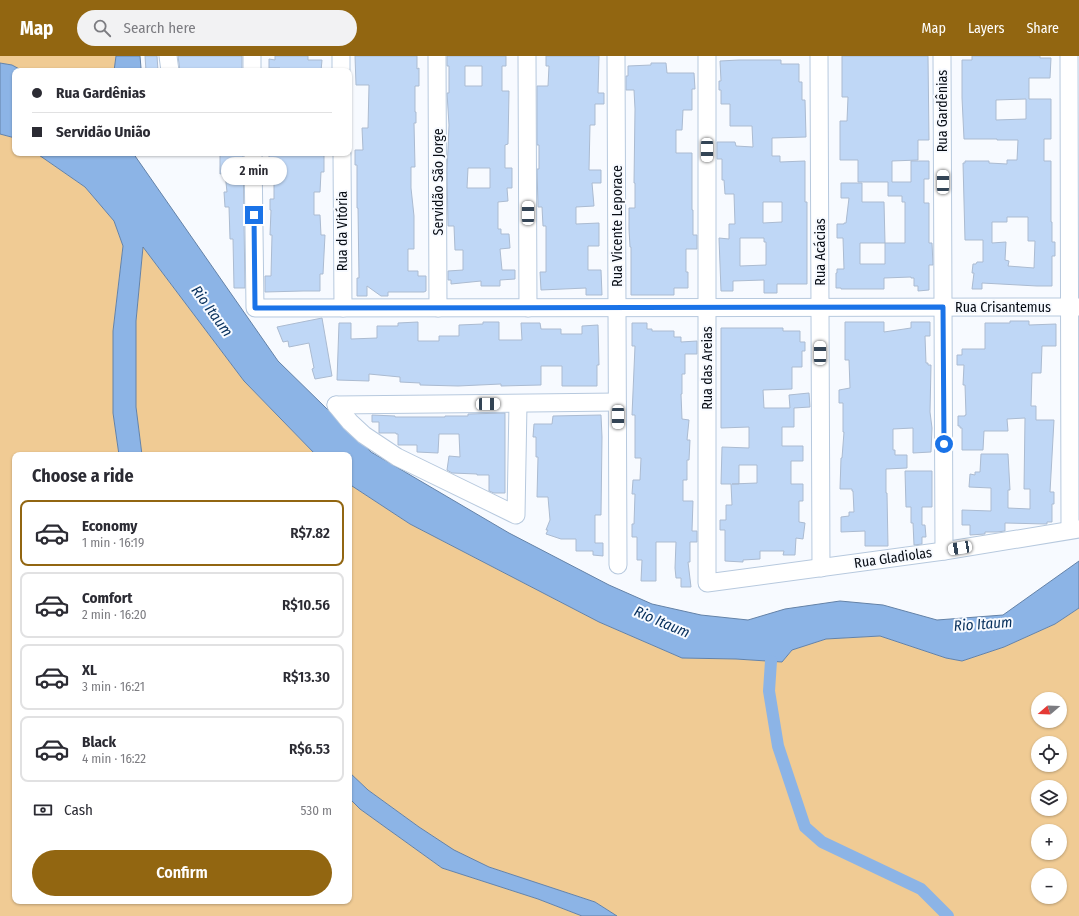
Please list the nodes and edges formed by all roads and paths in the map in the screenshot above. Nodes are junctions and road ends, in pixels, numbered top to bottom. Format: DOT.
graph roads {
  1 [pos="168,56"];
  2 [pos="252,56"];
  3 [pos="341,56"];
  4 [pos="437,56"];
  5 [pos="527,56"];
  6 [pos="616,56"];
  7 [pos="707,56"];
  8 [pos="819,56"];
  9 [pos="942,56"];
  10 [pos="1068,56"];
  11 [pos="170,68"];
  12 [pos="252,68"];
  13 [pos="341,68"];
  14 [pos="253,156"];
  15 [pos="342,156"];
  16 [pos="943,307"];
  17 [pos="1074,307"];
  18 [pos="343,308"];
  19 [pos="438,308"];
  20 [pos="528,308"];
  21 [pos="617,308"];
  22 [pos="707,308"];
  23 [pos="820,308"];
  24 [pos="617,402"];
  25 [pos="518,404"];
  26 [pos="1075,530"];
  27 [pos="944,551"];
  28 [pos="618,565"];
  29 [pos="821,568"];
  30 [pos="707,583"];
  1 -- 11 [label="street"];
  2 -- 12 [label="street"];
  3 -- 13 [label="street"];
  4 -- 19 [label="street, Servidão São Jorge"];
  5 -- 20 [label="street"];
  6 -- 21 [label="street, Rua Vicente Leporace"];
  7 -- 22 [label="street, Rua das Areias"];
  8 -- 23 [label="street, Rua Acácias"];
  9 -- 16 [label="street, Rua Gardênias"];
  10 -- 17 [label="street"];
  14 -- 18 [label="street, Rua Crisantemus"];
  15 -- 18 [label="street, Rua da Vitória"];
  16 -- 17 [label="street, Rua Crisantemus"];
  16 -- 23 [label="street, Rua Crisantemus"];
  16 -- 27 [label="street, Rua Gardênias"];
  17 -- 26 [label="street"];
  18 -- 19 [label="street, Rua Crisantemus"];
  19 -- 20 [label="street, Rua Crisantemus"];
  20 -- 21 [label="street, Rua Crisantemus"];
  21 -- 22 [label="street, Rua Crisantemus"];
  21 -- 24 [label="street, Rua Vicente Leporace"];
  22 -- 23 [label="street, Rua Crisantemus"];
  22 -- 30 [label="street, Rua das Areias"];
  23 -- 29 [label="street, Rua Acácias"];
  24 -- 25 [label="street"];
  24 -- 28 [label="street, Rua Vicente Leporace"];
  25 -- 25 [label="street"];
  26 -- 27 [label="street, Rua Gladiolas"];
  27 -- 29 [label="street, Rua Gladiolas"];
  29 -- 30 [label="street, Rua Gladiolas"];
}
